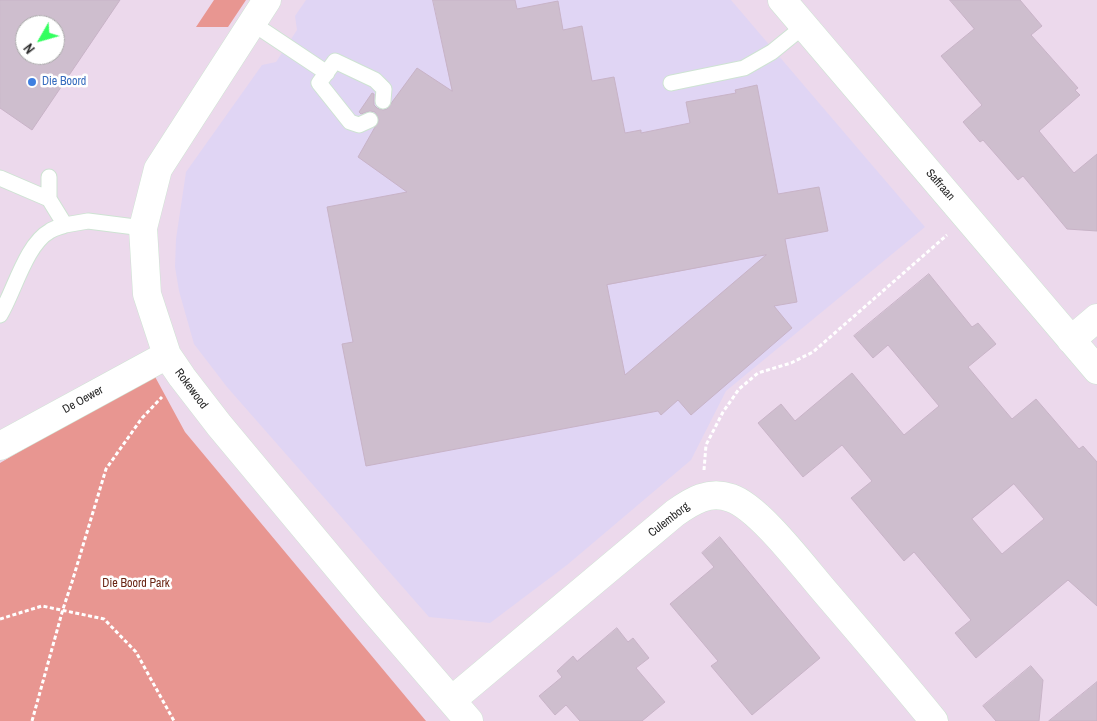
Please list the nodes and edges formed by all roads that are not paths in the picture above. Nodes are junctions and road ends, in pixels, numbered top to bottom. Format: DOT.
graph roads {
  1 [pos="267,0"];
  2 [pos="782,0"];
  3 [pos="252,23"];
  4 [pos="804,26"];
  5 [pos="327,72"];
  6 [pos="671,83"];
  7 [pos="383,101"];
  8 [pos="370,120"];
  9 [pos="49,177"];
  10 [pos="0,178"];
  11 [pos="49,199"];
  12 [pos="65,225"];
  13 [pos="143,228"];
  14 [pos="0,316"];
  15 [pos="1097,318"];
  16 [pos="1071,340"];
  17 [pos="167,355"];
  18 [pos="1097,370"];
  19 [pos="0,446"];
  20 [pos="452,700"];
  21 [pos="470,721"];
  22 [pos="934,721"];
  1 -- 3 [label="street, Rokewood"];
  2 -- 4 [label="street, Saffraan"];
  3 -- 5 [label="lane"];
  3 -- 13 [label="street, Rokewood"];
  4 -- 6 [label="lane"];
  4 -- 16 [label="street, Saffraan"];
  5 -- 7 [label="lane"];
  5 -- 8 [label="lane"];
  9 -- 11 [label="lane"];
  10 -- 11 [label="lane"];
  11 -- 12 [label="lane"];
  12 -- 13 [label="lane"];
  12 -- 14 [label="lane"];
  13 -- 17 [label="street, Rokewood"];
  15 -- 16 [label="street"];
  16 -- 18 [label="street, Saffraan"];
  17 -- 19 [label="street, De Oewer"];
  17 -- 20 [label="street, Rokewood"];
  20 -- 21 [label="street, Rokewood"];
  20 -- 22 [label="street, Culemborg"];
}
